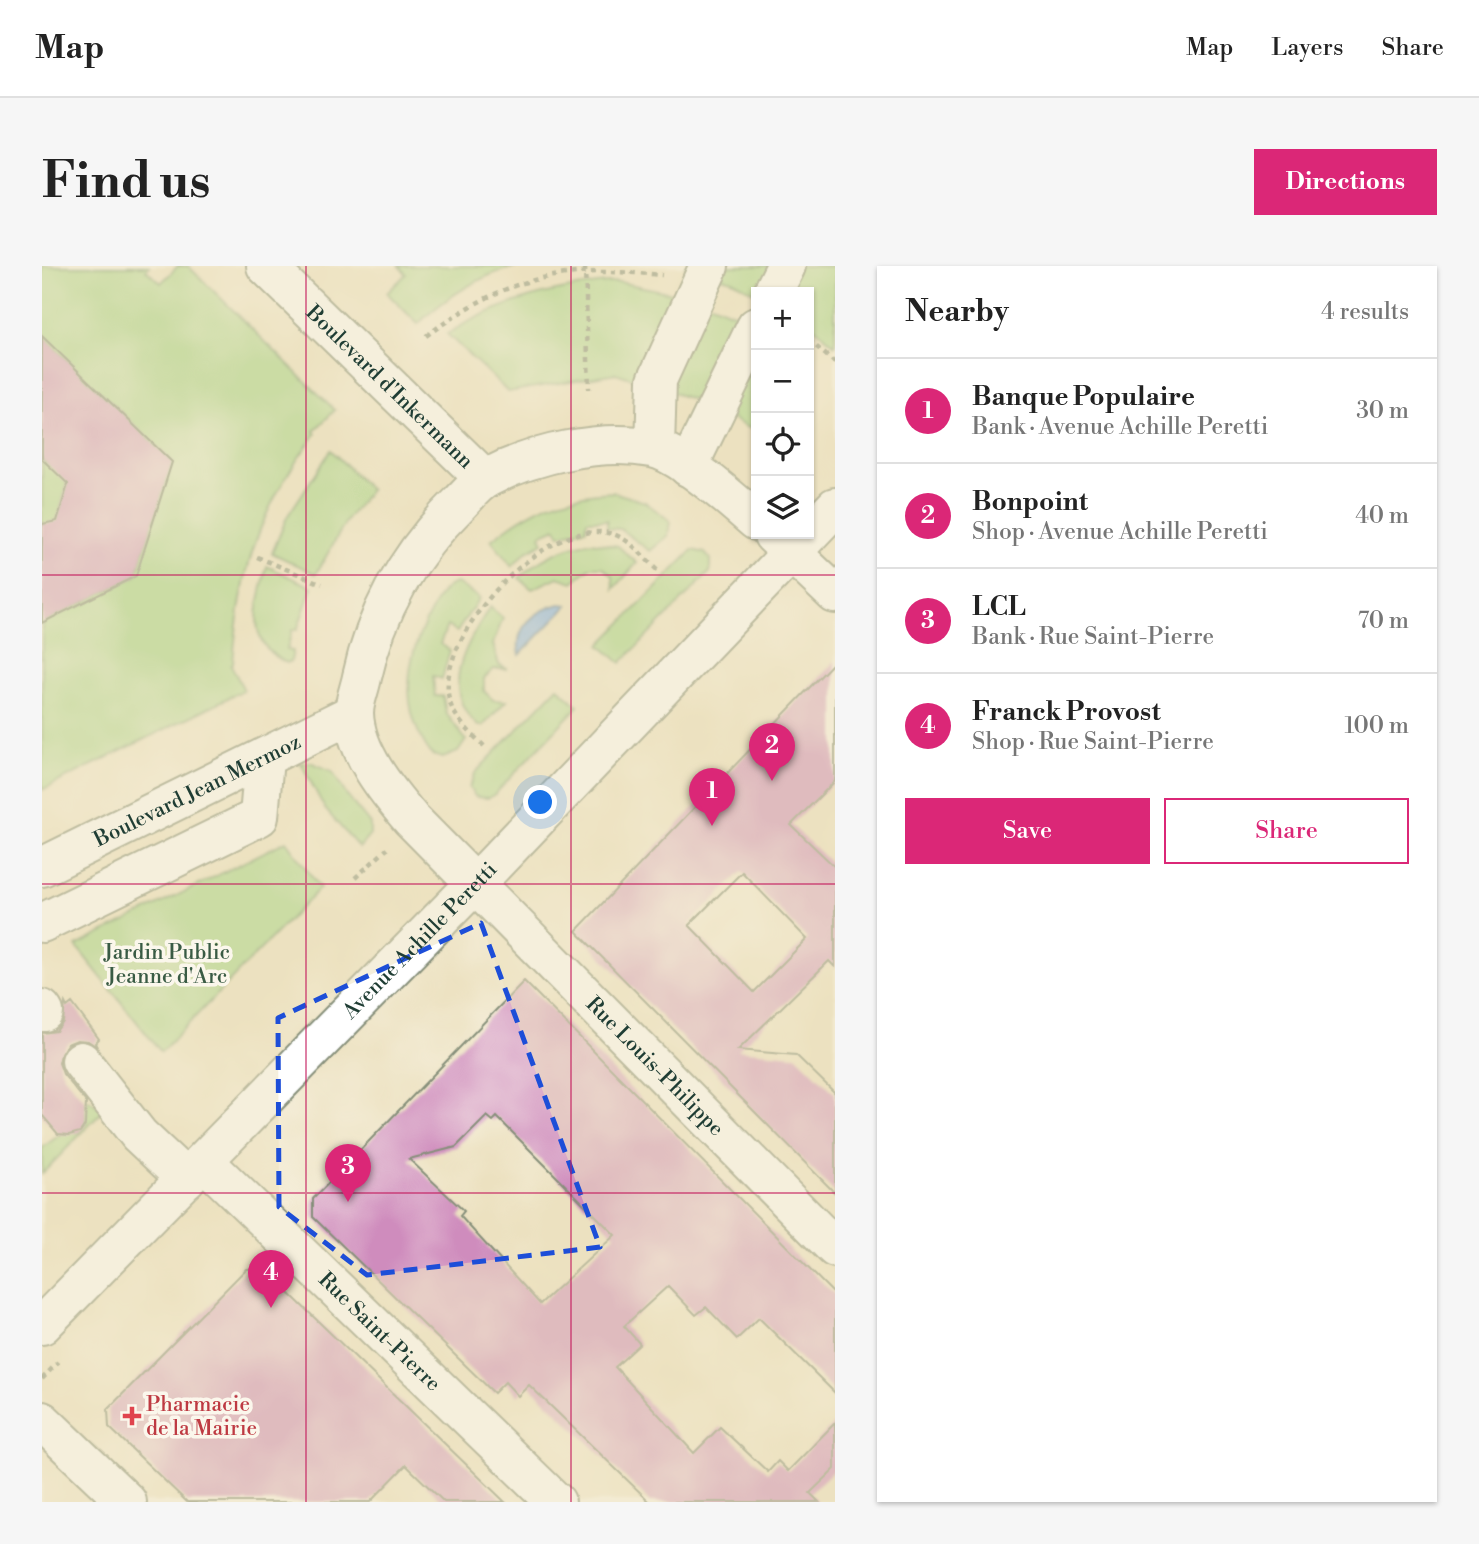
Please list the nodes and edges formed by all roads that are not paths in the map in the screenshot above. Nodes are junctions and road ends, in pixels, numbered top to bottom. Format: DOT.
graph roads {
  1 [pos="266,266"];
  2 [pos="786,266"];
  3 [pos="706,275"];
  4 [pos="776,287"];
  5 [pos="751,337"];
  6 [pos="655,448"];
  7 [pos="688,467"];
  8 [pos="485,479"];
  9 [pos="835,507"];
  10 [pos="751,517"];
  11 [pos="782,542"];
  12 [pos="835,594"];
  13 [pos="354,713"];
  14 [pos="264,758"];
  15 [pos="42,867"];
  16 [pos="475,884"];
  17 [pos="42,923"];
  18 [pos="81,1061"];
  19 [pos="195,1170"];
  20 [pos="835,1248"];
  21 [pos="42,1325"];
  22 [pos="44,1426"];
  23 [pos="127,1502"];
  24 [pos="556,1502"];
  1 -- 8 [label="street, Boulevard d'Inkermann"];
  2 -- 4 [label="street"];
  3 -- 6 [label="street"];
  5 -- 7 [label="street"];
  6 -- 7 [label="street"];
  6 -- 8 [label="street"];
  7 -- 10 [label="street"];
  8 -- 13 [label="street"];
  9 -- 11 [label="street, Avenue Achille Peretti"];
  11 -- 12 [label="street"];
  11 -- 16 [label="street, Avenue Achille Peretti"];
  13 -- 14 [label="street, Boulevard Jean Mermoz"];
  13 -- 16 [label="street, Rue Louis-Philippe"];
  14 -- 15 [label="street, Boulevard Jean Mermoz"];
  14 -- 17 [label="street"];
  16 -- 19 [label="street, Avenue Achille Peretti"];
  16 -- 20 [label="street, Rue Louis-Philippe"];
  18 -- 19 [label="street, Rue Saint-Pierre"];
  19 -- 21 [label="street, Avenue Achille Peretti"];
  19 -- 24 [label="street, Rue Saint-Pierre"];
  22 -- 23 [label="street"];
}
